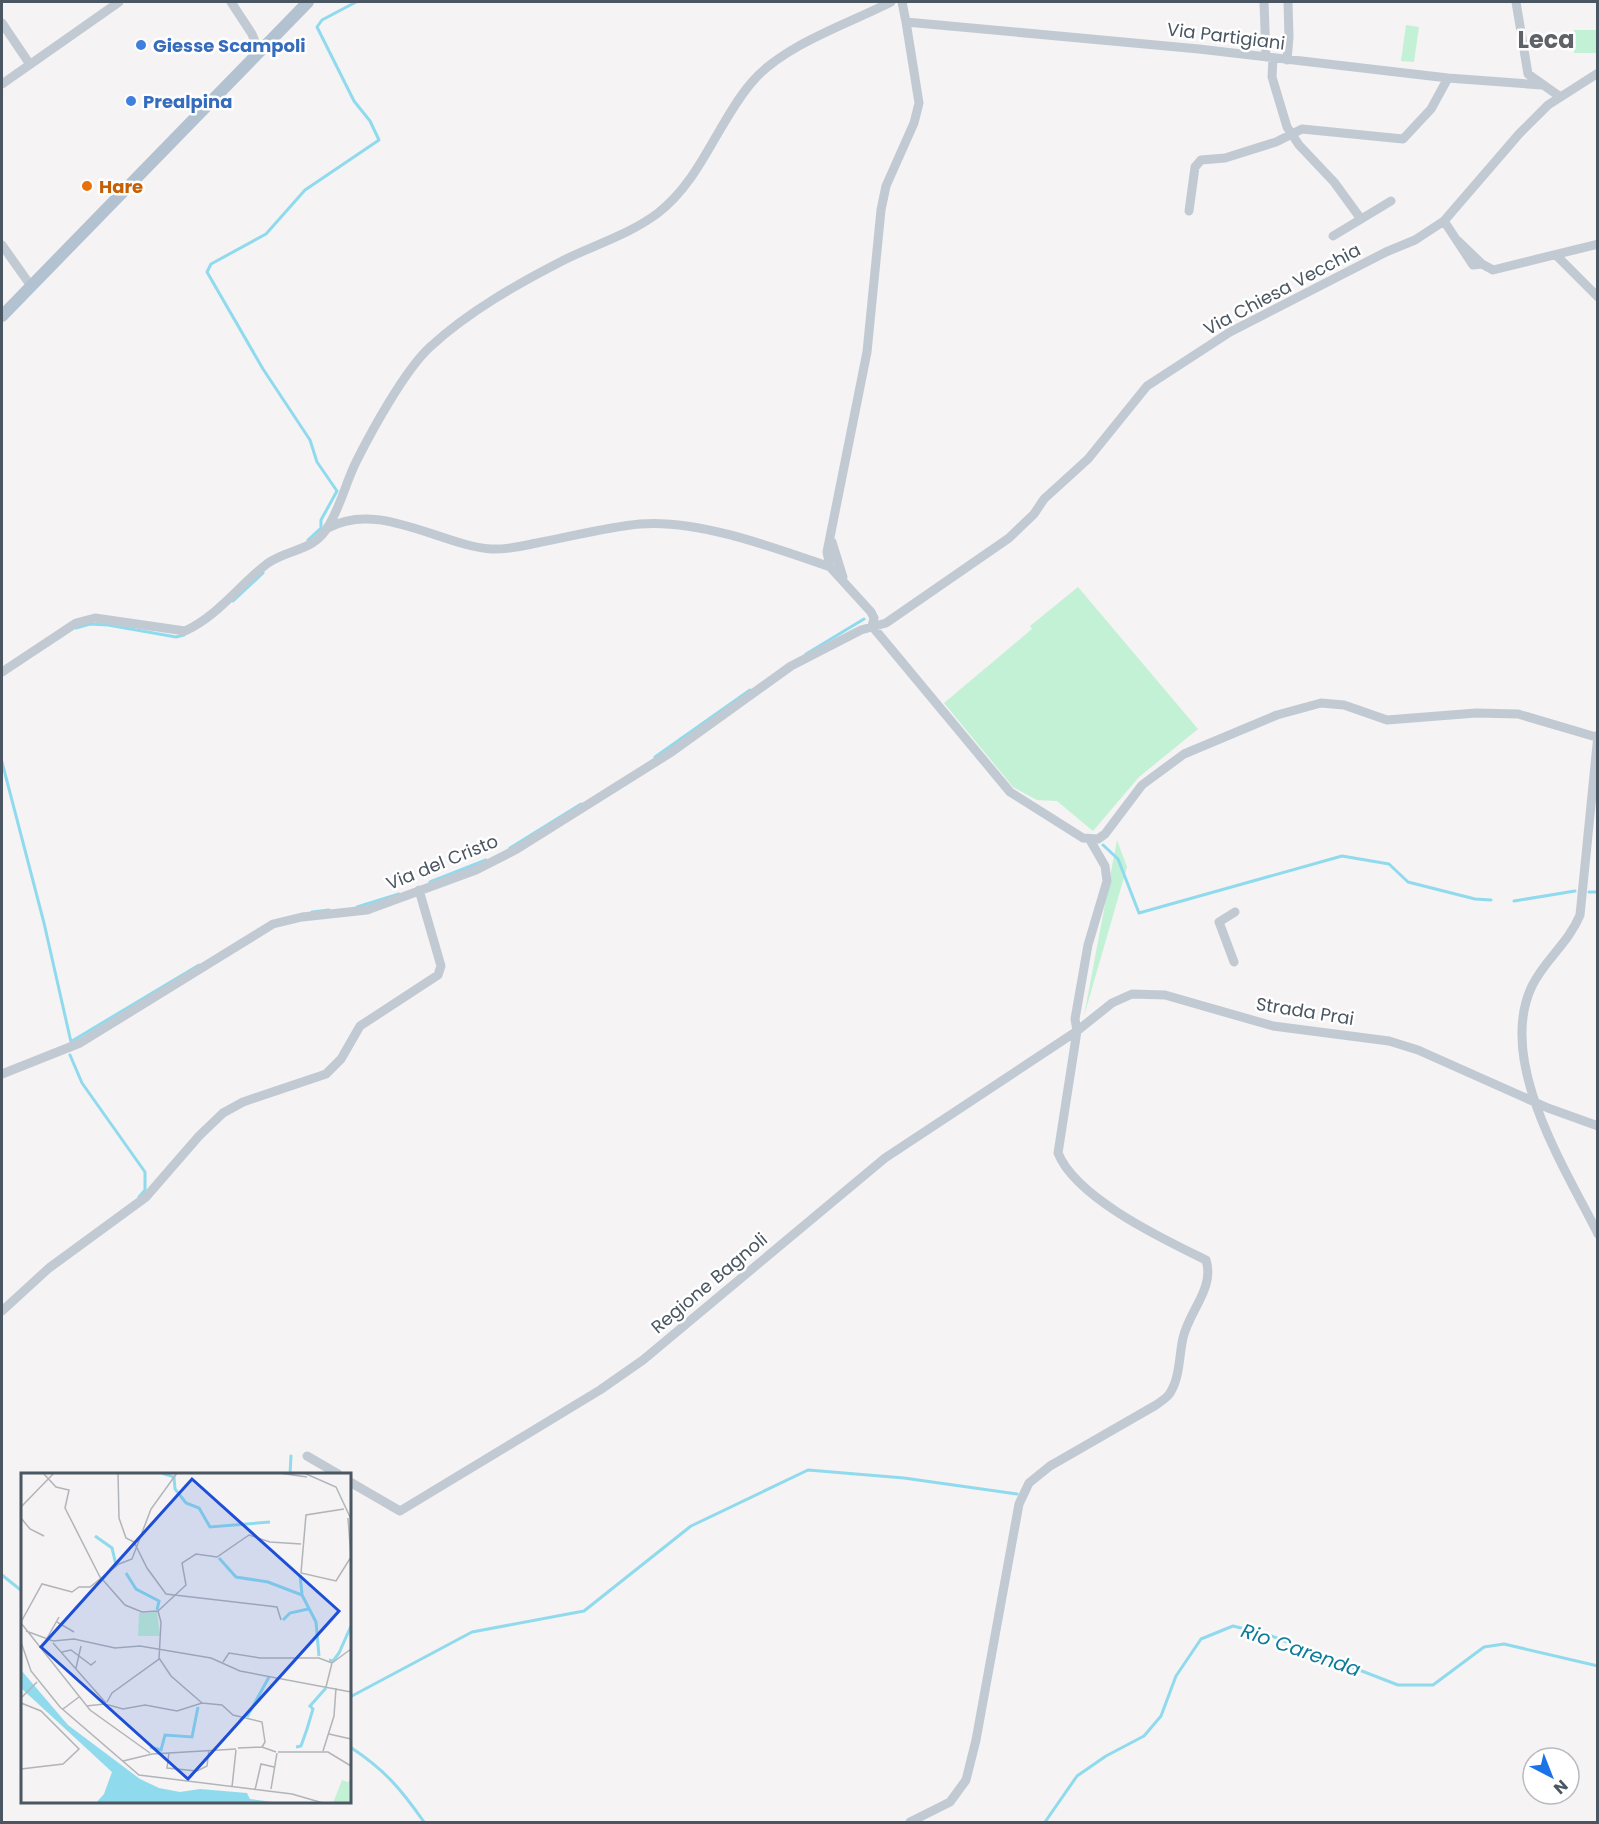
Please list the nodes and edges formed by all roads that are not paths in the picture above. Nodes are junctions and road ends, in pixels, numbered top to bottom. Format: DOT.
graph roads {
  1 [pos="119,2"];
  2 [pos="231,2"];
  3 [pos="308,2"];
  4 [pos="891,2"];
  5 [pos="903,2"];
  6 [pos="1264,2"];
  7 [pos="1288,2"];
  8 [pos="1516,2"];
  9 [pos="906,22"];
  10 [pos="2,23"];
  11 [pos="259,52"];
  12 [pos="1270,58"];
  13 [pos="1287,60"];
  14 [pos="29,63"];
  15 [pos="1526,70"];
  16 [pos="1598,73"];
  17 [pos="1448,78"];
  18 [pos="2,84"];
  19 [pos="1513,84"];
  20 [pos="1542,85"];
  21 [pos="1559,96"];
  22 [pos="1291,133"];
  23 [pos="1391,201"];
  24 [pos="1189,211"];
  25 [pos="1361,219"];
  26 [pos="1444,221"];
  27 [pos="1333,236"];
  28 [pos="1598,244"];
  29 [pos="2,245"];
  30 [pos="1556,255"];
  31 [pos="31,286"];
  32 [pos="1598,297"];
  33 [pos="2,316"];
  34 [pos="830,527"];
  35 [pos="328,528"];
  36 [pos="830,567"];
  37 [pos="852,591"];
  38 [pos="872,626"];
  39 [pos="2,672"];
  40 [pos="1597,736"];
  41 [pos="1090,840"];
  42 [pos="419,890"];
  43 [pos="1235,912"];
  44 [pos="1234,962"];
  45 [pos="1077,1031"];
  46 [pos="2,1074"];
  47 [pos="1532,1099"];
  48 [pos="1598,1126"];
  49 [pos="1598,1234"];
  50 [pos="2,1311"];
  51 [pos="307,1456"];
  52 [pos="336,1473"];
  53 [pos="351,1483"];
  54 [pos="910,1822"];
  1 -- 14 [label="street"];
  2 -- 11 [label="street"];
  3 -- 11 [label="main road"];
  4 -- 35 [label="street"];
  5 -- 9 [label="street"];
  6 -- 12 [label="street"];
  7 -- 13 [label="street"];
  8 -- 15 [label="street"];
  9 -- 12 [label="street, Via Partigiani"];
  9 -- 34 [label="street"];
  10 -- 14 [label="street"];
  11 -- 31 [label="main road"];
  12 -- 13 [label="street, Via Partigiani"];
  12 -- 22 [label="street"];
  13 -- 17 [label="street, Via Partigiani"];
  14 -- 18 [label="street"];
  15 -- 19 [label="street"];
  15 -- 20 [label="street"];
  16 -- 21 [label="street, Via Chiesa Vecchia"];
  17 -- 19 [label="street, Via Partigiani"];
  17 -- 22 [label="street"];
  19 -- 20 [label="street, Via Partigiani"];
  20 -- 21 [label="street"];
  21 -- 26 [label="street, Via Chiesa Vecchia"];
  22 -- 24 [label="street"];
  22 -- 25 [label="street"];
  23 -- 25 [label="street"];
  25 -- 27 [label="street"];
  26 -- 30 [label="street"];
  26 -- 38 [label="street, Via Chiesa Vecchia"];
  28 -- 30 [label="street"];
  29 -- 31 [label="street"];
  30 -- 32 [label="street"];
  31 -- 33 [label="main road"];
  34 -- 36 [label="street"];
  34 -- 37 [label="street"];
  35 -- 36 [label="street"];
  35 -- 39 [label="street"];
  36 -- 37 [label="street"];
  37 -- 38 [label="street"];
  38 -- 41 [label="street"];
  38 -- 42 [label="street, Via del Cristo"];
  40 -- 41 [label="street"];
  40 -- 47 [label="street"];
  41 -- 45 [label="street"];
  42 -- 46 [label="street, Via del Cristo"];
  42 -- 50 [label="street"];
  43 -- 44 [label="street"];
  45 -- 47 [label="street, Strada Prai"];
  45 -- 53 [label="street, Regione Bagnoli"];
  45 -- 54 [label="street"];
  47 -- 48 [label="street, Strada Prai"];
  47 -- 49 [label="street"];
  51 -- 52 [label="street"];
}
